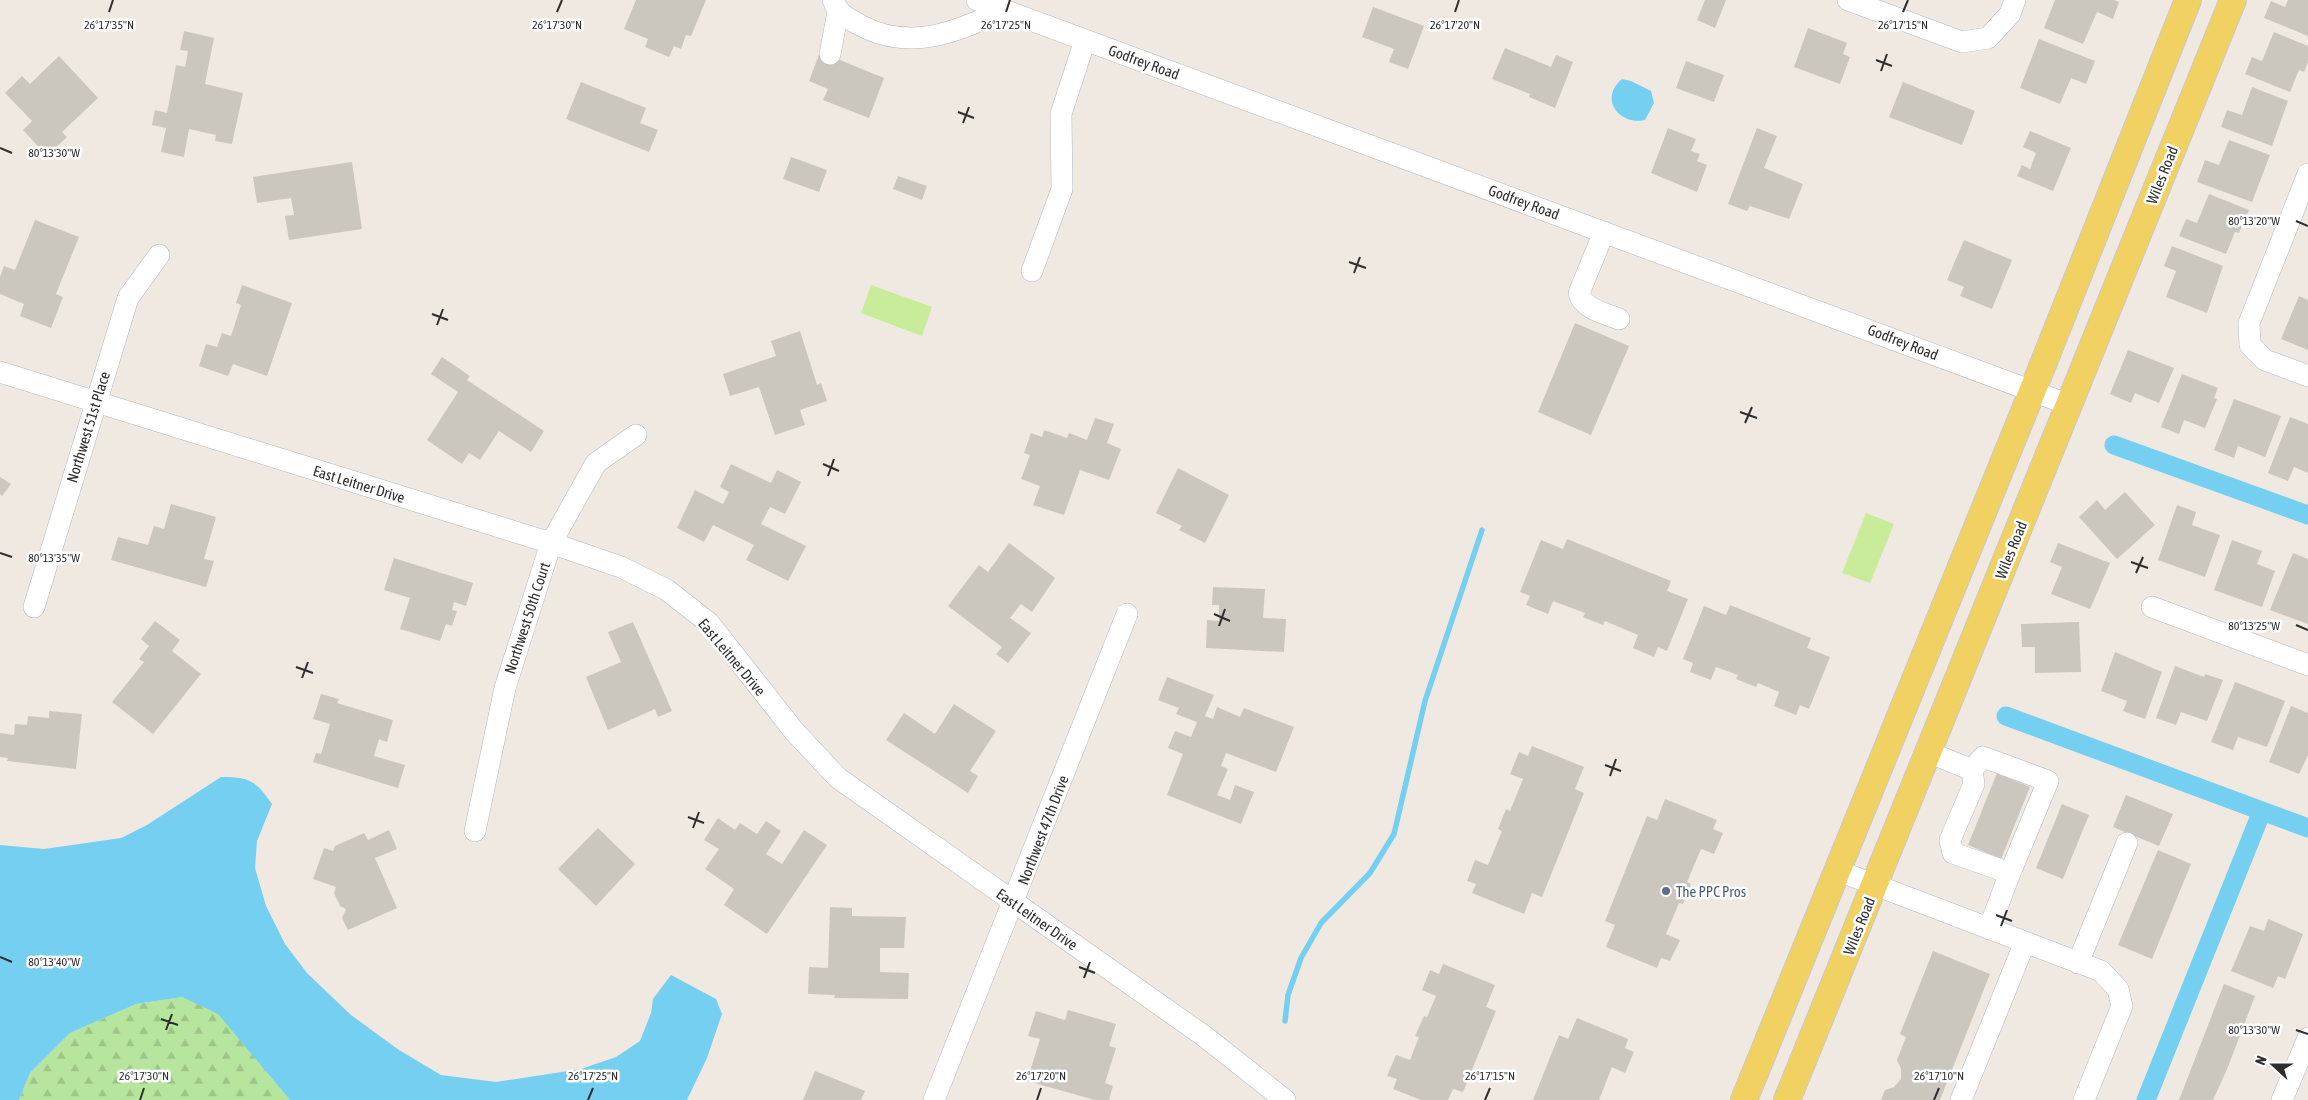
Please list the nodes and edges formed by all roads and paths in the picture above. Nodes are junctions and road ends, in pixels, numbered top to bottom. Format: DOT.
graph roads {
  1 [pos="977,0"];
  2 [pos="1848,0"];
  3 [pos="2015,0"];
  4 [pos="2188,0"];
  5 [pos="2233,0"];
  6 [pos="835,6"];
  7 [pos="1003,10"];
  8 [pos="1085,40"];
  9 [pos="830,54"];
  10 [pos="2308,174"];
  11 [pos="1604,232"];
  12 [pos="159,255"];
  13 [pos="1032,271"];
  14 [pos="1620,319"];
  15 [pos="0,372"];
  16 [pos="2308,376"];
  17 [pos="2032,392"];
  18 [pos="95,403"];
  19 [pos="2070,405"];
  20 [pos="636,435"];
  21 [pos="551,543"];
  22 [pos="34,607"];
  23 [pos="2152,607"];
  24 [pos="1127,614"];
  25 [pos="2308,664"];
  26 [pos="1928,752"];
  27 [pos="1972,770"];
  28 [pos="475,831"];
  29 [pos="2127,843"];
  30 [pos="1836,870"];
  31 [pos="2008,878"];
  32 [pos="1874,886"];
  33 [pos="1014,903"];
  34 [pos="1989,929"];
  35 [pos="2025,942"];
  36 [pos="2078,962"];
  37 [pos="2308,1038"];
  38 [pos="1282,1099"];
  39 [pos="934,1100"];
  40 [pos="1744,1100"];
  41 [pos="1787,1100"];
  42 [pos="1961,1100"];
  43 [pos="2084,1100"];
  44 [pos="2282,1100"];
  1 -- 7 [label="street, Godfrey Road"];
  2 -- 3 [label="street"];
  4 -- 17 [label="main road"];
  5 -- 19 [label="main road, Wiles Road"];
  6 -- 7 [label="street"];
  6 -- 9 [label="street"];
  7 -- 8 [label="street, Godfrey Road"];
  8 -- 11 [label="street, Godfrey Road"];
  8 -- 13 [label="street"];
  10 -- 16 [label="street"];
  11 -- 14 [label="street"];
  11 -- 17 [label="street, Godfrey Road"];
  12 -- 18 [label="street, Northwest 51st Place"];
  15 -- 18 [label="street, East Leitner Drive"];
  17 -- 19 [label="street, Godfrey Road"];
  17 -- 30 [label="main road"];
  18 -- 21 [label="street, East Leitner Drive"];
  18 -- 22 [label="street, Northwest 51st Place"];
  19 -- 26 [label="main road, Wiles Road"];
  20 -- 21 [label="street, Northwest 50th Court"];
  21 -- 28 [label="street, Northwest 50th Court"];
  21 -- 33 [label="street, East Leitner Drive"];
  23 -- 25 [label="street"];
  24 -- 33 [label="street, Northwest 47th Drive"];
  26 -- 27 [label="street"];
  26 -- 32 [label="main road, Wiles Road"];
  27 -- 31 [label="street"];
  27 -- 31 [label="street"];
  29 -- 36 [label="street"];
  30 -- 32 [label="street"];
  30 -- 40 [label="main road"];
  31 -- 34 [label="street"];
  32 -- 34 [label="street"];
  32 -- 41 [label="main road, Wiles Road"];
  33 -- 38 [label="street, East Leitner Drive"];
  33 -- 39 [label="street, Northwest 47th Drive"];
  34 -- 35 [label="street"];
  35 -- 36 [label="street"];
  35 -- 42 [label="street"];
  36 -- 43 [label="street"];
  37 -- 44 [label="street"];
}
